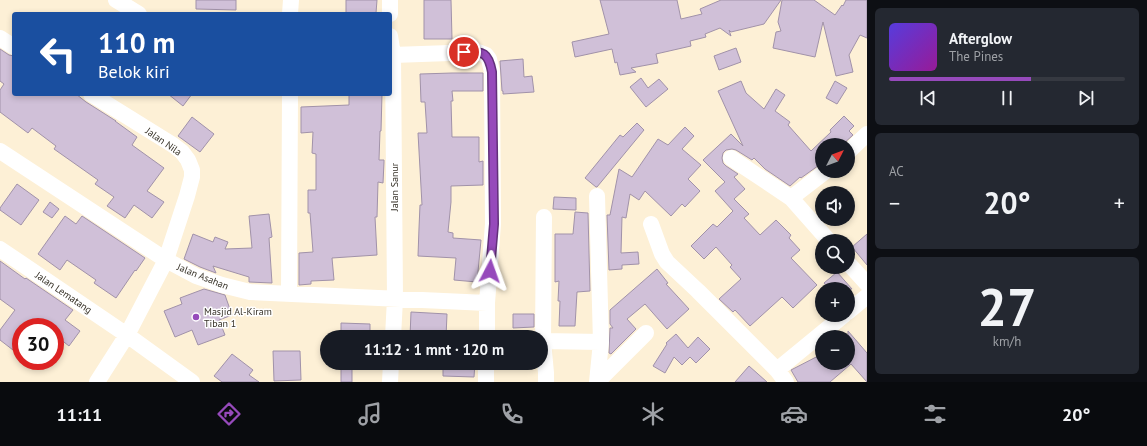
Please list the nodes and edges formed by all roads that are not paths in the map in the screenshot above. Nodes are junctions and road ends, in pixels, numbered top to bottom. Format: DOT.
graph roads {
  1 [pos="116,0"];
  2 [pos="291,0"];
  3 [pos="390,0"];
  4 [pos="136,12"];
  5 [pos="290,12"];
  6 [pos="390,12"];
  7 [pos="0,38"];
  8 [pos="12,45"];
  9 [pos="392,49"];
  10 [pos="393,55"];
  11 [pos="94,96"];
  12 [pos="290,96"];
  13 [pos="867,134"];
  14 [pos="855,145"];
  15 [pos="0,151"];
  16 [pos="731,158"];
  17 [pos="817,178"];
  18 [pos="597,196"];
  19 [pos="791,198"];
  20 [pos="544,217"];
  21 [pos="651,224"];
  22 [pos="823,234"];
  23 [pos="0,249"];
  24 [pos="166,260"];
  25 [pos="855,271"];
  26 [pos="867,284"];
  27 [pos="289,294"];
  28 [pos="867,296"];
  29 [pos="394,299"];
  30 [pos="487,303"];
  31 [pos="855,306"];
  32 [pos="837,322"];
  33 [pos="392,330"];
  34 [pos="486,330"];
  35 [pos="543,330"];
  36 [pos="646,333"];
  37 [pos="127,335"];
  38 [pos="548,342"];
  39 [pos="600,342"];
  40 [pos="391,370"];
  41 [pos="486,370"];
  42 [pos="546,370"];
  43 [pos="782,376"];
  44 [pos="96,382"];
  45 [pos="192,382"];
  46 [pos="390,382"];
  47 [pos="486,382"];
  48 [pos="546,382"];
  49 [pos="597,382"];
  1 -- 4 [label="street"];
  2 -- 5 [label="street"];
  3 -- 6 [label="street"];
  7 -- 8 [label="street"];
  9 -- 10 [label="street, Jalan Sanur"];
  10 -- 29 [label="street, Jalan Sanur"];
  10 -- 30 [label="street"];
  11 -- 24 [label="street, Jalan Nila"];
  12 -- 27 [label="street"];
  13 -- 14 [label="street"];
  15 -- 24 [label="street, Jalan Asahan"];
  16 -- 19 [label="street"];
  17 -- 19 [label="street"];
  18 -- 39 [label="street"];
  19 -- 22 [label="street"];
  20 -- 35 [label="street"];
  21 -- 43 [label="street"];
  23 -- 37 [label="street, Jalan Lematang"];
  24 -- 27 [label="street, Jalan Asahan"];
  24 -- 37 [label="street, Jalan Nila"];
  25 -- 26 [label="street"];
  27 -- 29 [label="street, Jalan Asahan"];
  28 -- 31 [label="street"];
  29 -- 30 [label="street, Jalan Asahan"];
  29 -- 33 [label="street, Jalan Sanur"];
  30 -- 34 [label="street"];
  32 -- 43 [label="street"];
  36 -- 49 [label="street"];
  37 -- 44 [label="street, Jalan Nila"];
  37 -- 45 [label="street, Jalan Lematang"];
  38 -- 39 [label="street"];
  39 -- 49 [label="street"];
  40 -- 46 [label="street"];
  41 -- 47 [label="street"];
  42 -- 48 [label="street"];
}
